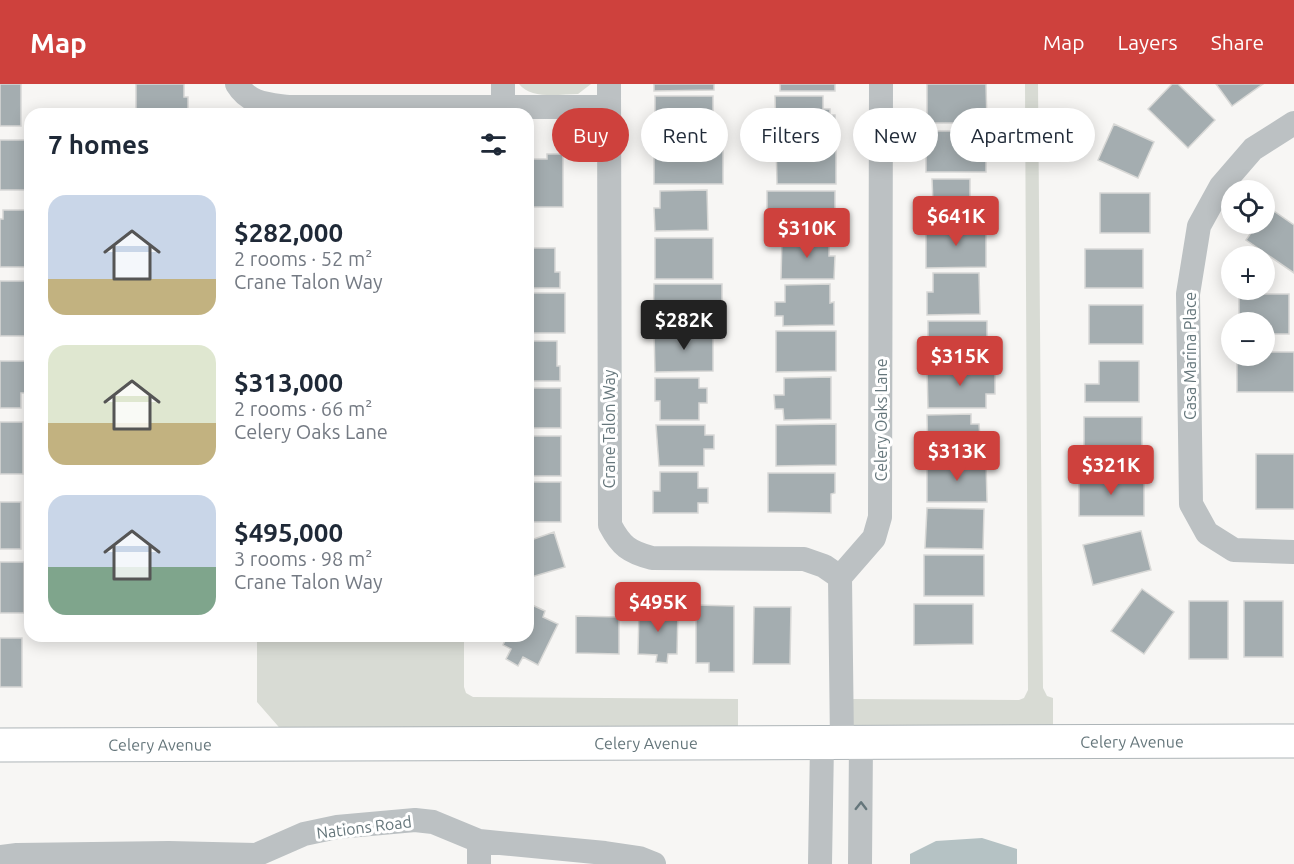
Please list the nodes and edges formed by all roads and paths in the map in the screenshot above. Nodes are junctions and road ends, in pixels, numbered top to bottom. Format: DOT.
graph roads {
  1 [pos="237,84"];
  2 [pos="881,84"];
  3 [pos="503,95"];
  4 [pos="609,95"];
  5 [pos="1294,123"];
  6 [pos="1294,552"];
  7 [pos="840,577"];
  8 [pos="1294,741"];
  9 [pos="842,744"];
  10 [pos="0,745"];
  11 [pos="479,853"];
  12 [pos="0,857"];
  13 [pos="256,859"];
  14 [pos="654,864"];
  15 [pos="820,864"];
  16 [pos="860,864"];
  1 -- 3 [label="street"];
  2 -- 7 [label="street, Celery Oaks Lane"];
  3 -- 4 [label="street"];
  4 -- 7 [label="street, Crane Talon Way"];
  5 -- 6 [label="street, Casa Marina Place"];
  7 -- 9 [label="street"];
  8 -- 9 [label="main road, Celery Avenue"];
  9 -- 10 [label="main road, Celery Avenue"];
  9 -- 15 [label="street"];
  16 -- 9 [label="street, one-way"];
  11 -- 13 [label="street, Nations Road"];
  11 -- 14 [label="street, Nations Road"];
  12 -- 13 [label="street, Nations Road"];
}
